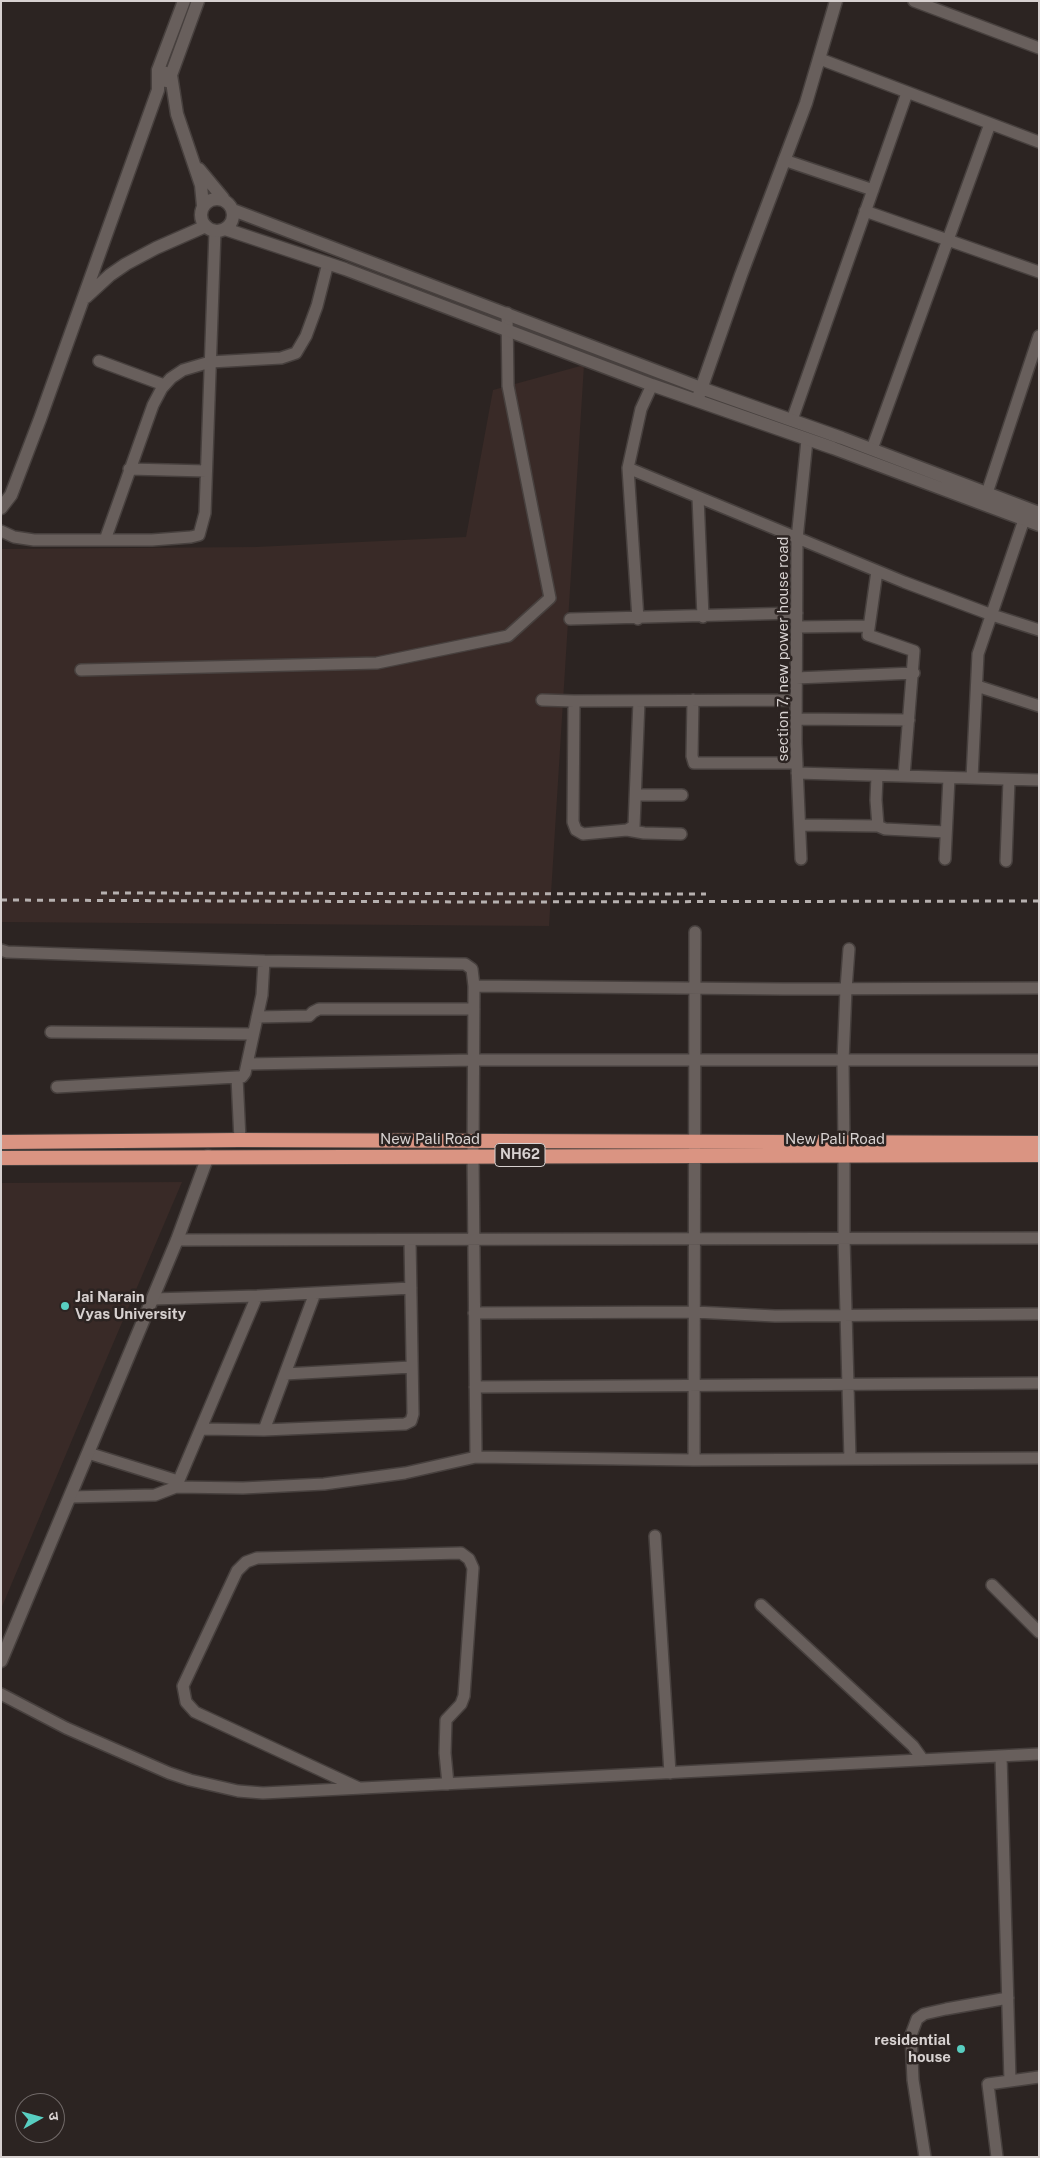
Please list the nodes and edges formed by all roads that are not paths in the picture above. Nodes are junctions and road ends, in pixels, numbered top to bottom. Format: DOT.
graph roads {
  1 [pos="184,1"];
  2 [pos="198,1"];
  3 [pos="836,1"];
  4 [pos="914,1"];
  5 [pos="944,7"];
  6 [pos="1039,48"];
  7 [pos="820,58"];
  8 [pos="158,70"];
  9 [pos="171,75"];
  10 [pos="158,90"];
  11 [pos="907,93"];
  12 [pos="990,124"];
  13 [pos="1039,142"];
  14 [pos="784,160"];
  15 [pos="193,161"];
  16 [pos="873,190"];
  17 [pos="223,198"];
  18 [pos="203,206"];
  19 [pos="233,210"];
  20 [pos="865,212"];
  21 [pos="216,229"];
  22 [pos="948,240"];
  23 [pos="328,263"];
  24 [pos="1039,272"];
  25 [pos="82,302"];
  26 [pos="507,313"];
  27 [pos="506,330"];
  28 [pos="1039,336"];
  29 [pos="98,361"];
  30 [pos="210,362"];
  31 [pos="164,385"];
  32 [pos="652,385"];
  33 [pos="701,388"];
  34 [pos="697,401"];
  35 [pos="792,420"];
  36 [pos="807,440"];
  37 [pos="872,449"];
  38 [pos="628,468"];
  39 [pos="129,469"];
  40 [pos="206,471"];
  41 [pos="988,493"];
  42 [pos="698,497"];
  43 [pos="1,508"];
  44 [pos="1030,514"];
  45 [pos="1039,525"];
  46 [pos="1,530"];
  47 [pos="797,539"];
  48 [pos="105,540"];
  49 [pos="877,571"];
  50 [pos="797,613"];
  51 [pos="992,615"];
  52 [pos="703,616"];
  53 [pos="570,619"];
  54 [pos="638,619"];
  55 [pos="870,626"];
  56 [pos="797,627"];
  57 [pos="1039,630"];
  58 [pos="81,670"];
  59 [pos="914,673"];
  60 [pos="796,678"];
  61 [pos="977,686"];
  62 [pos="542,700"];
  63 [pos="693,700"];
  64 [pos="796,700"];
  65 [pos="574,701"];
  66 [pos="639,701"];
  67 [pos="1039,706"];
  68 [pos="796,719"];
  69 [pos="910,720"];
  70 [pos="797,768"];
  71 [pos="877,776"];
  72 [pos="904,776"];
  73 [pos="949,778"];
  74 [pos="972,778"];
  75 [pos="1009,780"];
  76 [pos="1039,780"];
  77 [pos="636,795"];
  78 [pos="682,795"];
  79 [pos="800,825"];
  80 [pos="878,826"];
  81 [pos="627,830"];
  82 [pos="946,832"];
  83 [pos="681,834"];
  84 [pos="801,859"];
  85 [pos="945,859"];
  86 [pos="1006,861"];
  87 [pos="695,932"];
  88 [pos="850,949"];
  89 [pos="1,950"];
  90 [pos="264,961"];
  91 [pos="474,986"];
  92 [pos="695,988"];
  93 [pos="1039,988"];
  94 [pos="846,989"];
  95 [pos="474,1009"];
  96 [pos="257,1018"];
  97 [pos="51,1032"];
  98 [pos="253,1034"];
  99 [pos="474,1060"];
  100 [pos="1039,1060"];
  101 [pos="694,1061"];
  102 [pos="843,1061"];
  103 [pos="247,1064"];
  104 [pos="237,1077"];
  105 [pos="57,1087"];
  106 [pos="240,1140"];
  107 [pos="1,1142"];
  108 [pos="1039,1142"];
  109 [pos="473,1148"];
  110 [pos="696,1148"];
  111 [pos="844,1149"];
  112 [pos="1039,1155"];
  113 [pos="208,1156"];
  114 [pos="1,1158"];
  115 [pos="1039,1238"];
  116 [pos="474,1239"];
  117 [pos="844,1239"];
  118 [pos="178,1240"];
  119 [pos="410,1240"];
  120 [pos="695,1240"];
  121 [pos="411,1288"];
  122 [pos="315,1293"];
  123 [pos="257,1296"];
  124 [pos="153,1299"];
  125 [pos="694,1312"];
  126 [pos="474,1313"];
  127 [pos="1039,1314"];
  128 [pos="847,1316"];
  129 [pos="411,1367"];
  130 [pos="284,1374"];
  131 [pos="1039,1383"];
  132 [pos="847,1384"];
  133 [pos="475,1387"];
  134 [pos="694,1387"];
  135 [pos="202,1429"];
  136 [pos="264,1430"];
  137 [pos="88,1453"];
  138 [pos="476,1458"];
  139 [pos="1039,1458"];
  140 [pos="850,1459"];
  141 [pos="694,1460"];
  142 [pos="177,1484"];
  143 [pos="70,1497"];
  144 [pos="655,1536"];
  145 [pos="992,1584"];
  146 [pos="760,1605"];
  147 [pos="1039,1632"];
  148 [pos="1,1661"];
  149 [pos="1,1694"];
  150 [pos="1039,1754"];
  151 [pos="1001,1756"];
  152 [pos="922,1760"];
  153 [pos="670,1773"];
  154 [pos="448,1784"];
  155 [pos="361,1789"];
  156 [pos="1008,1998"];
  157 [pos="1039,2077"];
  158 [pos="1010,2081"];
  159 [pos="925,2157"];
  160 [pos="996,2157"];
  1 -- 8 [label="street"];
  2 -- 9 [label="street"];
  3 -- 7 [label="street"];
  4 -- 5 [label="street"];
  5 -- 6 [label="street"];
  7 -- 11 [label="street"];
  7 -- 14 [label="street"];
  8 -- 9 [label="street"];
  8 -- 10 [label="street"];
  9 -- 10 [label="street"];
  9 -- 15 [label="street"];
  10 -- 25 [label="street"];
  11 -- 12 [label="street"];
  11 -- 16 [label="street"];
  12 -- 13 [label="street"];
  12 -- 22 [label="street"];
  14 -- 16 [label="street"];
  14 -- 33 [label="street"];
  15 -- 17 [label="street"];
  15 -- 18 [label="street"];
  16 -- 20 [label="street"];
  17 -- 18 [label="street"];
  17 -- 19 [label="street"];
  18 -- 21 [label="street"];
  19 -- 21 [label="street"];
  19 -- 26 [label="street"];
  20 -- 22 [label="street"];
  20 -- 35 [label="street"];
  21 -- 23 [label="street"];
  21 -- 25 [label="street"];
  21 -- 30 [label="street"];
  22 -- 24 [label="street"];
  22 -- 37 [label="street"];
  23 -- 27 [label="street"];
  23 -- 30 [label="street"];
  25 -- 43 [label="street"];
  26 -- 27 [label="street"];
  26 -- 33 [label="street"];
  27 -- 32 [label="street"];
  27 -- 58 [label="street"];
  28 -- 41 [label="street"];
  29 -- 31 [label="street"];
  30 -- 31 [label="street"];
  30 -- 40 [label="street"];
  31 -- 39 [label="street"];
  32 -- 34 [label="street"];
  32 -- 38 [label="street"];
  33 -- 34 [label="street"];
  33 -- 35 [label="street"];
  34 -- 36 [label="street"];
  35 -- 37 [label="street"];
  36 -- 44 [label="street"];
  36 -- 47 [label="street, section 7, new power house road"];
  37 -- 41 [label="street"];
  38 -- 42 [label="street"];
  38 -- 54 [label="street"];
  39 -- 40 [label="street"];
  39 -- 48 [label="street"];
  40 -- 48 [label="street"];
  41 -- 44 [label="street"];
  42 -- 47 [label="street"];
  42 -- 52 [label="street"];
  44 -- 45 [label="street"];
  44 -- 51 [label="street"];
  46 -- 48 [label="street"];
  47 -- 49 [label="street"];
  47 -- 50 [label="street, section 7, new power house road"];
  49 -- 51 [label="street"];
  49 -- 55 [label="street"];
  50 -- 52 [label="street"];
  50 -- 56 [label="street, section 7, new power house road"];
  51 -- 57 [label="street"];
  51 -- 61 [label="street"];
  52 -- 54 [label="street"];
  53 -- 54 [label="street"];
  55 -- 56 [label="street"];
  55 -- 59 [label="street"];
  56 -- 60 [label="street, section 7, new power house road"];
  59 -- 60 [label="street"];
  59 -- 69 [label="street"];
  60 -- 64 [label="street, section 7, new power house road"];
  61 -- 67 [label="street"];
  61 -- 74 [label="street"];
  62 -- 65 [label="street"];
  63 -- 64 [label="street"];
  63 -- 66 [label="street"];
  63 -- 70 [label="street"];
  64 -- 68 [label="street, section 7, new power house road"];
  65 -- 66 [label="street"];
  65 -- 81 [label="street"];
  66 -- 77 [label="street"];
  68 -- 69 [label="street"];
  68 -- 70 [label="street, section 7, new power house road"];
  69 -- 72 [label="street"];
  70 -- 71 [label="street"];
  70 -- 79 [label="street, section 7, new power house road"];
  71 -- 72 [label="street"];
  71 -- 80 [label="street"];
  72 -- 73 [label="street"];
  73 -- 74 [label="street"];
  73 -- 82 [label="street"];
  74 -- 75 [label="street"];
  75 -- 76 [label="street"];
  75 -- 86 [label="street"];
  77 -- 78 [label="street"];
  77 -- 81 [label="street"];
  79 -- 80 [label="street"];
  79 -- 84 [label="street, section 7, new power house road"];
  80 -- 82 [label="street"];
  81 -- 83 [label="street"];
  82 -- 85 [label="street"];
  87 -- 92 [label="street"];
  88 -- 94 [label="street"];
  89 -- 90 [label="street"];
  90 -- 91 [label="street"];
  90 -- 96 [label="street"];
  91 -- 92 [label="street"];
  91 -- 95 [label="street"];
  92 -- 94 [label="street"];
  92 -- 101 [label="street"];
  93 -- 94 [label="street"];
  94 -- 102 [label="street"];
  95 -- 96 [label="street"];
  95 -- 99 [label="street"];
  96 -- 98 [label="street"];
  97 -- 98 [label="street"];
  98 -- 103 [label="street"];
  99 -- 101 [label="street"];
  99 -- 103 [label="street"];
  99 -- 109 [label="street"];
  100 -- 102 [label="street"];
  101 -- 102 [label="street"];
  101 -- 110 [label="street"];
  102 -- 111 [label="street"];
  103 -- 104 [label="street"];
  104 -- 105 [label="street"];
  104 -- 106 [label="street"];
  106 -- 107 [label="highway, New Pali Road / NH62"];
  106 -- 109 [label="highway, New Pali Road / NH62"];
  108 -- 111 [label="highway, New Pali Road / NH62"];
  109 -- 110 [label="highway, New Pali Road / NH62"];
  109 -- 113 [label="highway, New Pali Road / NH62"];
  109 -- 116 [label="street"];
  110 -- 111 [label="highway, New Pali Road / NH62"];
  110 -- 120 [label="street"];
  111 -- 112 [label="highway, New Pali Road / NH62"];
  111 -- 117 [label="street"];
  113 -- 114 [label="highway, New Pali Road / NH62"];
  113 -- 118 [label="street"];
  115 -- 117 [label="street"];
  116 -- 119 [label="street"];
  116 -- 120 [label="street"];
  116 -- 126 [label="street"];
  117 -- 120 [label="street"];
  117 -- 128 [label="street"];
  118 -- 119 [label="street"];
  118 -- 124 [label="street"];
  119 -- 121 [label="street"];
  120 -- 125 [label="street"];
  121 -- 122 [label="street"];
  121 -- 129 [label="street"];
  122 -- 123 [label="street"];
  122 -- 130 [label="street"];
  123 -- 124 [label="street"];
  123 -- 135 [label="street"];
  124 -- 137 [label="street"];
  125 -- 126 [label="street"];
  125 -- 128 [label="street"];
  125 -- 134 [label="street"];
  126 -- 133 [label="street"];
  127 -- 128 [label="street"];
  128 -- 132 [label="street"];
  129 -- 130 [label="street"];
  129 -- 136 [label="street"];
  130 -- 136 [label="street"];
  131 -- 132 [label="street"];
  132 -- 134 [label="street"];
  132 -- 140 [label="street"];
  133 -- 134 [label="street"];
  133 -- 138 [label="street"];
  134 -- 141 [label="street"];
  135 -- 136 [label="street"];
  135 -- 142 [label="street"];
  137 -- 142 [label="street"];
  137 -- 143 [label="street"];
  138 -- 141 [label="street"];
  138 -- 142 [label="street"];
  139 -- 140 [label="street"];
  140 -- 141 [label="street"];
  142 -- 143 [label="street"];
  143 -- 148 [label="street"];
  144 -- 153 [label="street"];
  145 -- 147 [label="street"];
  146 -- 152 [label="street"];
  149 -- 155 [label="street"];
  150 -- 151 [label="street"];
  151 -- 152 [label="street"];
  151 -- 156 [label="street"];
  152 -- 153 [label="street"];
  153 -- 154 [label="street"];
  154 -- 155 [label="street"];
  154 -- 155 [label="street"];
  156 -- 158 [label="street"];
  156 -- 159 [label="street"];
  157 -- 158 [label="street"];
  158 -- 160 [label="street"];
}
